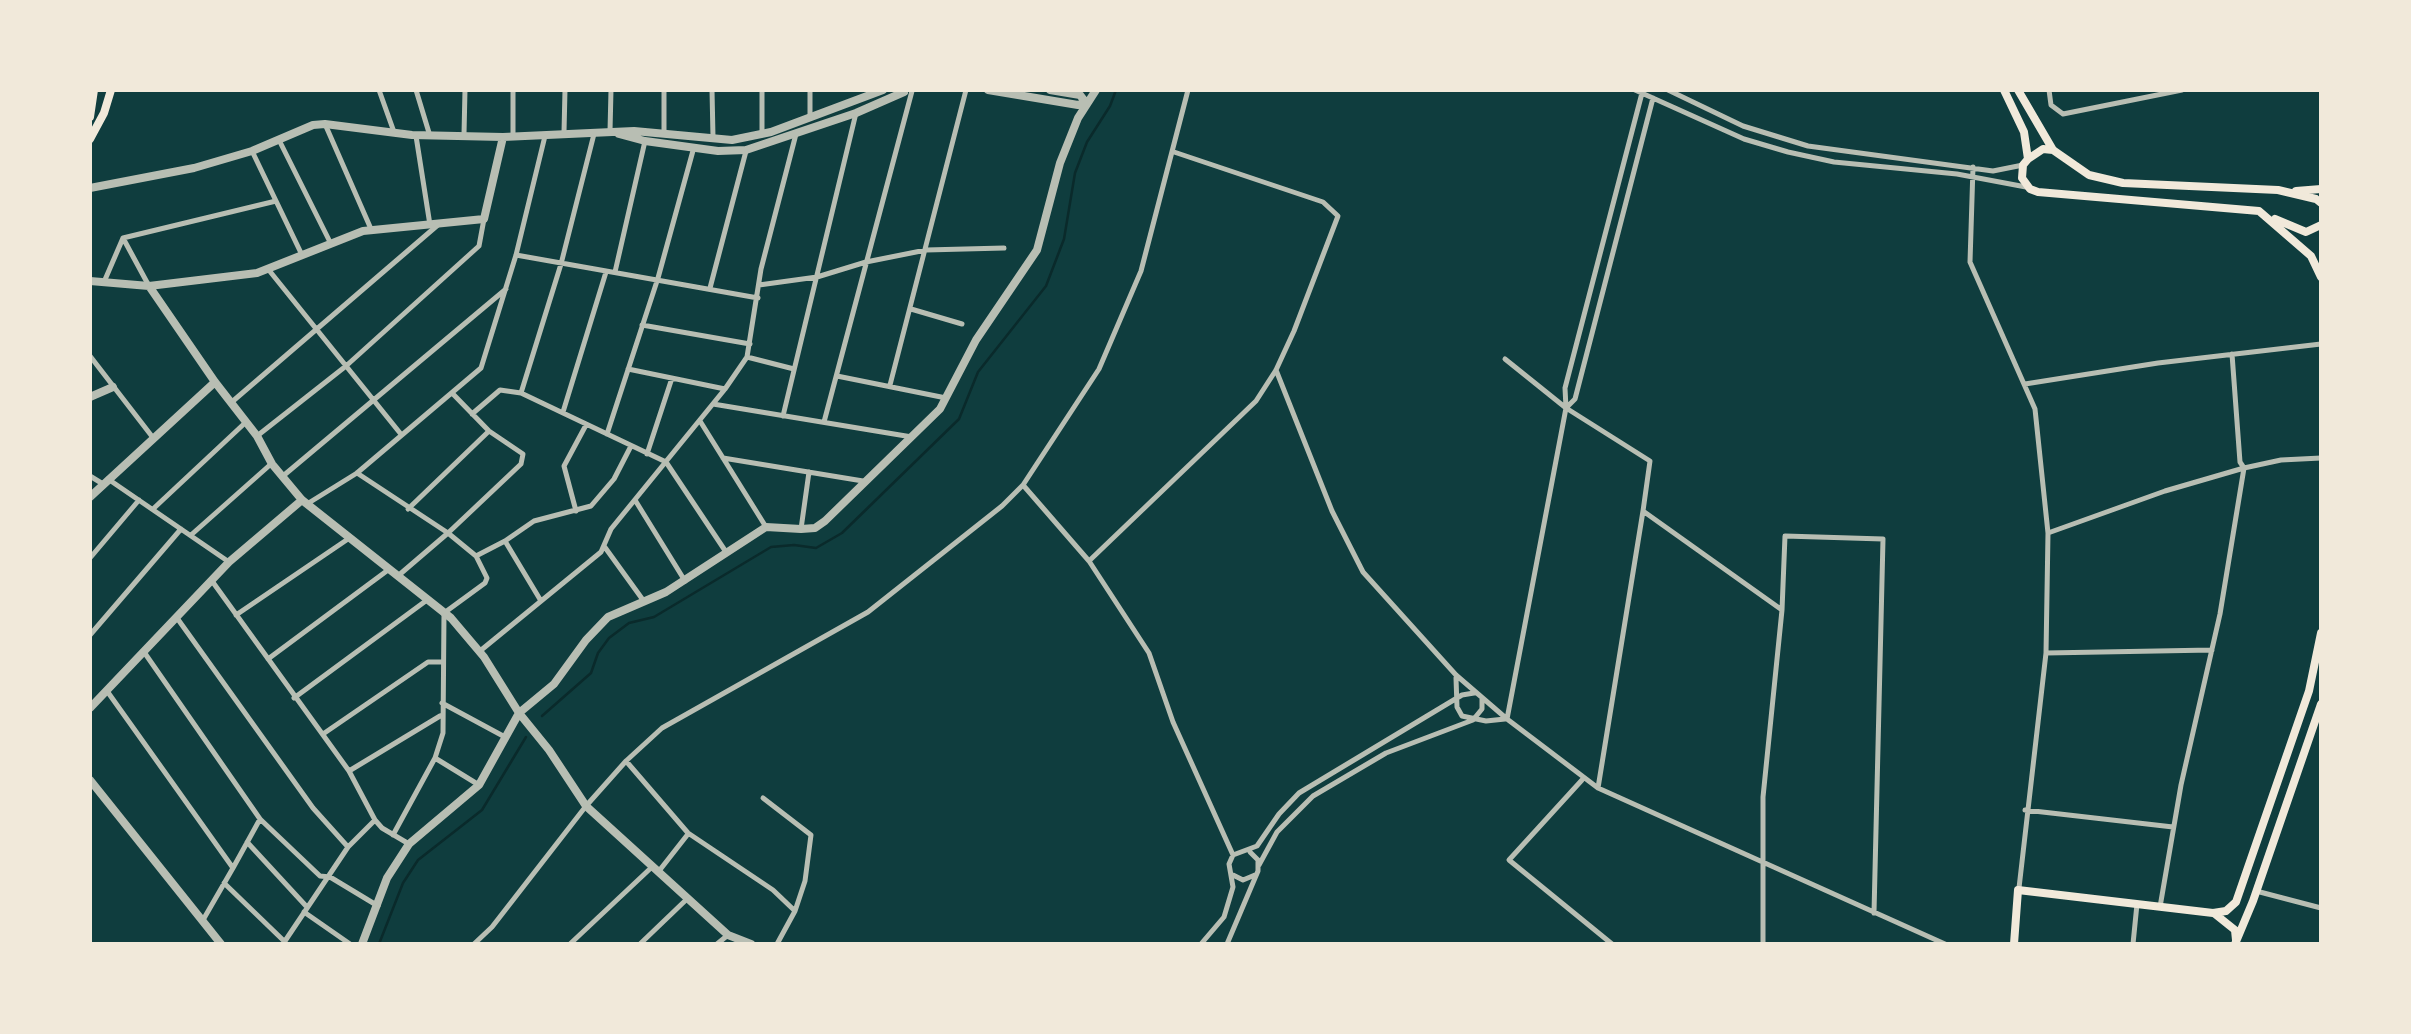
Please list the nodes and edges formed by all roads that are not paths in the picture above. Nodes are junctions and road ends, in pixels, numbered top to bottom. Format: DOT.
graph roads {
  1 [pos="94,90"];
  2 [pos="111,90"];
  3 [pos="379,90"];
  4 [pos="416,90"];
  5 [pos="466,90"];
  6 [pos="513,90"];
  7 [pos="564,90"];
  8 [pos="611,90"];
  9 [pos="664,90"];
  10 [pos="712,90"];
  11 [pos="762,90"];
  12 [pos="810,90"];
  13 [pos="882,90"];
  14 [pos="966,90"];
  15 [pos="988,90"];
  16 [pos="1050,90"];
  17 [pos="1096,90"];
  18 [pos="1188,90"];
  19 [pos="1668,90"];
  20 [pos="2004,90"];
  21 [pos="2018,90"];
  22 [pos="2048,90"];
  23 [pos="2182,90"];
  24 [pos="907,91"];
  25 [pos="1638,92"];
  26 [pos="1652,98"];
  27 [pos="1086,103"];
  28 [pos="856,112"];
  29 [pos="810,116"];
  30 [pos="90,117"];
  31 [pos="326,124"];
  32 [pos="595,131"];
  33 [pos="610,131"];
  34 [pos="394,132"];
  35 [pos="564,132"];
  36 [pos="546,133"];
  37 [pos="664,133"];
  38 [pos="464,134"];
  39 [pos="796,134"];
  40 [pos="762,135"];
  41 [pos="416,136"];
  42 [pos="430,136"];
  43 [pos="508,136"];
  44 [pos="90,139"];
  45 [pos="279,140"];
  46 [pos="713,140"];
  47 [pos="646,141"];
  48 [pos="694,147"];
  49 [pos="746,150"];
  50 [pos="2052,150"];
  51 [pos="252,151"];
  52 [pos="1174,152"];
  53 [pos="2026,162"];
  54 [pos="1974,168"];
  55 [pos="1973,177"];
  56 [pos="90,188"];
  57 [pos="2028,188"];
  58 [pos="2321,188"];
  59 [pos="2286,192"];
  60 [pos="276,201"];
  61 [pos="2321,203"];
  62 [pos="2266,214"];
  63 [pos="484,219"];
  64 [pos="440,224"];
  65 [pos="430,225"];
  66 [pos="2321,225"];
  67 [pos="371,230"];
  68 [pos="123,238"];
  69 [pos="331,244"];
  70 [pos="1004,248"];
  71 [pos="926,250"];
  72 [pos="302,255"];
  73 [pos="516,255"];
  74 [pos="866,262"];
  75 [pos="561,264"];
  76 [pos="268,269"];
  77 [pos="610,271"];
  78 [pos="817,276"];
  79 [pos="2321,277"];
  80 [pos="658,278"];
  81 [pos="90,281"];
  82 [pos="104,282"];
  83 [pos="759,285"];
  84 [pos="149,286"];
  85 [pos="710,288"];
  86 [pos="506,289"];
  87 [pos="758,298"];
  88 [pos="911,309"];
  89 [pos="962,324"];
  90 [pos="642,325"];
  91 [pos="317,330"];
  92 [pos="750,344"];
  93 [pos="2321,344"];
  94 [pos="2232,354"];
  95 [pos="90,356"];
  96 [pos="747,357"];
  97 [pos="1505,359"];
  98 [pos="346,366"];
  99 [pos="628,368"];
  100 [pos="794,369"];
  101 [pos="1276,370"];
  102 [pos="837,376"];
  103 [pos="672,378"];
  104 [pos="215,382"];
  105 [pos="2025,384"];
  106 [pos="890,385"];
  107 [pos="113,387"];
  108 [pos="726,389"];
  109 [pos="521,393"];
  110 [pos="453,394"];
  111 [pos="90,397"];
  112 [pos="946,398"];
  113 [pos="232,401"];
  114 [pos="375,402"];
  115 [pos="713,404"];
  116 [pos="1566,408"];
  117 [pos="563,412"];
  118 [pos="472,414"];
  119 [pos="783,416"];
  120 [pos="700,420"];
  121 [pos="247,422"];
  122 [pos="824,422"];
  123 [pos="586,424"];
  124 [pos="489,431"];
  125 [pos="400,433"];
  126 [pos="606,434"];
  127 [pos="258,436"];
  128 [pos="914,438"];
  129 [pos="154,439"];
  130 [pos="631,446"];
  131 [pos="647,454"];
  132 [pos="723,458"];
  133 [pos="2321,458"];
  134 [pos="666,462"];
  135 [pos="272,464"];
  136 [pos="2244,468"];
  137 [pos="810,472"];
  138 [pos="357,473"];
  139 [pos="90,476"];
  140 [pos="282,476"];
  141 [pos="105,482"];
  142 [pos="868,482"];
  143 [pos="1023,486"];
  144 [pos="90,498"];
  145 [pos="139,500"];
  146 [pos="636,500"];
  147 [pos="304,502"];
  148 [pos="153,509"];
  149 [pos="408,509"];
  150 [pos="1643,510"];
  151 [pos="576,511"];
  152 [pos="766,527"];
  153 [pos="181,529"];
  154 [pos="801,529"];
  155 [pos="448,534"];
  156 [pos="2048,534"];
  157 [pos="191,535"];
  158 [pos="348,539"];
  159 [pos="505,541"];
  160 [pos="604,546"];
  161 [pos="726,552"];
  162 [pos="476,556"];
  163 [pos="90,558"];
  164 [pos="1089,561"];
  165 [pos="229,562"];
  166 [pos="388,570"];
  167 [pos="397,577"];
  168 [pos="211,580"];
  169 [pos="685,581"];
  170 [pos="427,600"];
  171 [pos="541,601"];
  172 [pos="644,602"];
  173 [pos="1782,610"];
  174 [pos="444,613"];
  175 [pos="236,616"];
  176 [pos="177,618"];
  177 [pos="2321,633"];
  178 [pos="90,635"];
  179 [pos="2212,650"];
  180 [pos="480,651"];
  181 [pos="144,652"];
  182 [pos="2046,653"];
  183 [pos="268,659"];
  184 [pos="442,662"];
  185 [pos="1456,675"];
  186 [pos="107,691"];
  187 [pos="2310,691"];
  188 [pos="2321,694"];
  189 [pos="1481,696"];
  190 [pos="1459,697"];
  191 [pos="294,698"];
  192 [pos="442,703"];
  193 [pos="2321,704"];
  194 [pos="90,708"];
  195 [pos="519,713"];
  196 [pos="442,715"];
  197 [pos="1506,719"];
  198 [pos="1473,720"];
  199 [pos="324,734"];
  200 [pos="506,738"];
  201 [pos="435,758"];
  202 [pos="626,761"];
  203 [pos="349,771"];
  204 [pos="1583,779"];
  205 [pos="90,780"];
  206 [pos="479,785"];
  207 [pos="1598,788"];
  208 [pos="763,798"];
  209 [pos="586,806"];
  210 [pos="2025,810"];
  211 [pos="260,820"];
  212 [pos="374,820"];
  213 [pos="2173,827"];
  214 [pos="688,833"];
  215 [pos="393,835"];
  216 [pos="247,842"];
  217 [pos="409,844"];
  218 [pos="348,846"];
  219 [pos="1247,850"];
  220 [pos="1233,855"];
  221 [pos="1762,864"];
  222 [pos="232,868"];
  223 [pos="656,868"];
  224 [pos="1230,868"];
  225 [pos="1258,868"];
  226 [pos="330,877"];
  227 [pos="224,883"];
  228 [pos="2018,890"];
  229 [pos="2256,892"];
  230 [pos="688,898"];
  231 [pos="2138,904"];
  232 [pos="378,906"];
  233 [pos="2160,907"];
  234 [pos="2321,908"];
  235 [pos="305,910"];
  236 [pos="795,911"];
  237 [pos="1874,913"];
  238 [pos="2213,913"];
  239 [pos="202,923"];
  240 [pos="728,934"];
  241 [pos="284,943"];
  242 [pos="221,944"];
  243 [pos="350,944"];
  244 [pos="362,944"];
  245 [pos="474,944"];
  246 [pos="570,944"];
  247 [pos="640,944"];
  248 [pos="716,944"];
  249 [pos="751,944"];
  250 [pos="777,944"];
  251 [pos="1202,944"];
  252 [pos="1227,944"];
  253 [pos="1612,944"];
  254 [pos="1763,944"];
  255 [pos="1944,944"];
  256 [pos="2014,944"];
  257 [pos="2133,944"];
  258 [pos="2235,944"];
  1 -- 30 [label="main road"];
  2 -- 44 [label="main road"];
  3 -- 34 [label="street"];
  4 -- 42 [label="street"];
  5 -- 38 [label="street"];
  6 -- 43 [label="street"];
  7 -- 35 [label="street"];
  8 -- 33 [label="street"];
  9 -- 37 [label="street"];
  10 -- 46 [label="street"];
  11 -- 40 [label="street"];
  12 -- 29 [label="street"];
  13 -- 29 [label="street"];
  14 -- 71 [label="street"];
  15 -- 27 [label="street"];
  16 -- 27 [label="street"];
  17 -- 27 [label="street"];
  18 -- 52 [label="street"];
  19 -- 54 [label="street"];
  20 -- 53 [label="main road"];
  21 -- 50 [label="main road"];
  22 -- 23 [label="street"];
  24 -- 28 [label="street"];
  24 -- 74 [label="street"];
  25 -- 26 [label="street"];
  25 -- 116 [label="street"];
  26 -- 55 [label="street"];
  26 -- 116 [label="street"];
  27 -- 112 [label="street"];
  28 -- 39 [label="street"];
  28 -- 78 [label="street"];
  29 -- 40 [label="street"];
  31 -- 34 [label="street"];
  31 -- 45 [label="street"];
  31 -- 67 [label="street"];
  32 -- 33 [label="street"];
  32 -- 35 [label="street"];
  32 -- 75 [label="street"];
  33 -- 37 [label="street"];
  33 -- 47 [label="street"];
  34 -- 41 [label="street"];
  35 -- 36 [label="street"];
  36 -- 43 [label="street"];
  36 -- 73 [label="street"];
  37 -- 46 [label="street"];
  38 -- 42 [label="street"];
  38 -- 43 [label="street"];
  39 -- 49 [label="street"];
  39 -- 83 [label="street"];
  40 -- 46 [label="street"];
  41 -- 42 [label="street"];
  41 -- 65 [label="street"];
  43 -- 63 [label="street"];
  45 -- 51 [label="street"];
  45 -- 69 [label="street"];
  47 -- 48 [label="street"];
  47 -- 77 [label="street"];
  48 -- 49 [label="street"];
  48 -- 80 [label="street"];
  49 -- 85 [label="street"];
  50 -- 53 [label="main road"];
  50 -- 59 [label="main road"];
  51 -- 56 [label="street"];
  51 -- 60 [label="street"];
  52 -- 101 [label="street"];
  52 -- 143 [label="street"];
  53 -- 54 [label="street"];
  53 -- 57 [label="main road"];
  54 -- 55 [label="street"];
  55 -- 57 [label="street"];
  55 -- 105 [label="street"];
  57 -- 62 [label="main road"];
  58 -- 59 [label="main road"];
  59 -- 61 [label="main road"];
  60 -- 68 [label="street"];
  60 -- 72 [label="street"];
  62 -- 66 [label="main road"];
  62 -- 79 [label="main road"];
  63 -- 64 [label="street"];
  63 -- 98 [label="street"];
  64 -- 65 [label="street"];
  64 -- 91 [label="street"];
  65 -- 67 [label="street"];
  67 -- 69 [label="street"];
  68 -- 82 [label="street"];
  68 -- 84 [label="street"];
  69 -- 72 [label="street"];
  70 -- 71 [label="street"];
  71 -- 74 [label="street"];
  71 -- 88 [label="street"];
  72 -- 76 [label="street"];
  73 -- 75 [label="street"];
  73 -- 86 [label="street"];
  74 -- 78 [label="street"];
  74 -- 102 [label="street"];
  75 -- 77 [label="street"];
  75 -- 109 [label="street"];
  76 -- 84 [label="street"];
  76 -- 91 [label="street"];
  77 -- 80 [label="street"];
  77 -- 117 [label="street"];
  78 -- 83 [label="street"];
  78 -- 100 [label="street"];
  80 -- 85 [label="street"];
  80 -- 90 [label="street"];
  81 -- 82 [label="street"];
  82 -- 84 [label="street"];
  83 -- 87 [label="street"];
  84 -- 104 [label="street"];
  85 -- 87 [label="street"];
  86 -- 110 [label="street"];
  86 -- 114 [label="street"];
  87 -- 92 [label="street"];
  88 -- 89 [label="street"];
  88 -- 106 [label="street"];
  90 -- 92 [label="street"];
  90 -- 99 [label="street"];
  91 -- 98 [label="street"];
  91 -- 113 [label="street"];
  92 -- 96 [label="street"];
  93 -- 94 [label="street"];
  94 -- 105 [label="street"];
  94 -- 136 [label="street"];
  95 -- 107 [label="street"];
  96 -- 100 [label="street"];
  96 -- 108 [label="street"];
  97 -- 116 [label="street"];
  98 -- 114 [label="street"];
  98 -- 127 [label="street"];
  99 -- 103 [label="street"];
  99 -- 126 [label="street"];
  100 -- 119 [label="street"];
  101 -- 164 [label="street"];
  101 -- 185 [label="street"];
  102 -- 106 [label="street"];
  102 -- 122 [label="street"];
  103 -- 108 [label="street"];
  103 -- 131 [label="street"];
  104 -- 113 [label="street"];
  104 -- 129 [label="street"];
  105 -- 156 [label="street"];
  106 -- 112 [label="street"];
  107 -- 111 [label="street"];
  107 -- 129 [label="street"];
  108 -- 115 [label="street"];
  109 -- 117 [label="street"];
  109 -- 118 [label="street"];
  110 -- 118 [label="street"];
  110 -- 125 [label="street"];
  112 -- 128 [label="street"];
  113 -- 121 [label="street"];
  114 -- 125 [label="street"];
  114 -- 140 [label="street"];
  115 -- 119 [label="street"];
  115 -- 120 [label="street"];
  116 -- 150 [label="street"];
  116 -- 197 [label="street"];
  117 -- 123 [label="street"];
  118 -- 124 [label="street"];
  119 -- 122 [label="street"];
  120 -- 132 [label="street"];
  120 -- 134 [label="street"];
  121 -- 127 [label="street"];
  121 -- 148 [label="street"];
  122 -- 128 [label="street"];
  123 -- 126 [label="street"];
  123 -- 151 [label="street"];
  124 -- 149 [label="street"];
  124 -- 155 [label="street"];
  125 -- 138 [label="street"];
  126 -- 130 [label="street"];
  127 -- 135 [label="street"];
  128 -- 142 [label="street"];
  129 -- 141 [label="street"];
  130 -- 131 [label="street"];
  130 -- 151 [label="street"];
  131 -- 134 [label="street"];
  132 -- 137 [label="street"];
  132 -- 152 [label="street"];
  133 -- 136 [label="street"];
  134 -- 146 [label="street"];
  134 -- 161 [label="street"];
  135 -- 140 [label="street"];
  135 -- 157 [label="street"];
  136 -- 156 [label="street"];
  136 -- 179 [label="street"];
  137 -- 142 [label="street"];
  137 -- 154 [label="street"];
  138 -- 147 [label="street"];
  138 -- 149 [label="street"];
  139 -- 141 [label="street"];
  140 -- 147 [label="street"];
  141 -- 144 [label="street"];
  141 -- 145 [label="street"];
  142 -- 154 [label="street"];
  143 -- 164 [label="street"];
  143 -- 202 [label="street"];
  145 -- 148 [label="street"];
  145 -- 163 [label="street"];
  146 -- 160 [label="street"];
  146 -- 169 [label="street"];
  147 -- 158 [label="street"];
  147 -- 165 [label="street"];
  148 -- 153 [label="street"];
  149 -- 155 [label="street"];
  150 -- 173 [label="street"];
  150 -- 207 [label="street"];
  151 -- 159 [label="street"];
  152 -- 154 [label="street"];
  152 -- 161 [label="street"];
  153 -- 157 [label="street"];
  153 -- 178 [label="street"];
  155 -- 162 [label="street"];
  155 -- 167 [label="street"];
  156 -- 182 [label="street"];
  157 -- 165 [label="street"];
  158 -- 166 [label="street"];
  158 -- 175 [label="street"];
  159 -- 162 [label="street"];
  159 -- 171 [label="street"];
  160 -- 171 [label="street"];
  160 -- 172 [label="street"];
  161 -- 169 [label="street"];
  162 -- 174 [label="street"];
  164 -- 220 [label="street"];
  165 -- 168 [label="street"];
  166 -- 167 [label="street"];
  166 -- 183 [label="street"];
  167 -- 170 [label="street"];
  168 -- 175 [label="street"];
  168 -- 176 [label="street"];
  169 -- 172 [label="street"];
  170 -- 174 [label="street"];
  170 -- 191 [label="street"];
  171 -- 180 [label="street"];
  172 -- 195 [label="street"];
  173 -- 221 [label="street"];
  173 -- 237 [label="street"];
  174 -- 180 [label="street"];
  174 -- 184 [label="street"];
  175 -- 183 [label="street"];
  176 -- 181 [label="street"];
  176 -- 218 [label="street"];
  177 -- 187 [label="main road"];
  179 -- 182 [label="street"];
  179 -- 213 [label="street"];
  180 -- 195 [label="street"];
  181 -- 186 [label="street"];
  181 -- 211 [label="street"];
  182 -- 210 [label="street"];
  183 -- 191 [label="street"];
  184 -- 192 [label="street"];
  184 -- 199 [label="street"];
  185 -- 189 [label="street"];
  185 -- 190 [label="street"];
  186 -- 194 [label="street"];
  186 -- 222 [label="street"];
  187 -- 188 [label="main road"];
  187 -- 238 [label="main road"];
  189 -- 190 [label="street"];
  189 -- 197 [label="street"];
  189 -- 198 [label="street"];
  190 -- 198 [label="street"];
  190 -- 219 [label="street"];
  191 -- 199 [label="street"];
  192 -- 196 [label="street"];
  192 -- 200 [label="street"];
  193 -- 229 [label="main road"];
  195 -- 200 [label="street"];
  195 -- 209 [label="street"];
  196 -- 201 [label="street"];
  196 -- 203 [label="street"];
  197 -- 198 [label="street"];
  197 -- 204 [label="street"];
  198 -- 225 [label="street"];
  199 -- 203 [label="street"];
  200 -- 206 [label="street"];
  201 -- 206 [label="street"];
  201 -- 215 [label="street"];
  202 -- 209 [label="street"];
  202 -- 214 [label="street"];
  203 -- 212 [label="street"];
  204 -- 207 [label="street"];
  204 -- 253 [label="street"];
  205 -- 239 [label="street"];
  206 -- 217 [label="street"];
  207 -- 221 [label="street"];
  208 -- 236 [label="street"];
  209 -- 223 [label="street"];
  209 -- 245 [label="street"];
  210 -- 213 [label="street"];
  210 -- 228 [label="street"];
  211 -- 216 [label="street"];
  211 -- 226 [label="street"];
  212 -- 215 [label="street"];
  212 -- 218 [label="street"];
  213 -- 233 [label="street"];
  214 -- 223 [label="street"];
  214 -- 236 [label="street"];
  215 -- 217 [label="street"];
  216 -- 222 [label="street"];
  216 -- 235 [label="street"];
  217 -- 232 [label="street"];
  218 -- 226 [label="street"];
  219 -- 220 [label="street"];
  219 -- 225 [label="street"];
  220 -- 224 [label="street"];
  221 -- 237 [label="street"];
  221 -- 254 [label="street"];
  222 -- 227 [label="street"];
  223 -- 230 [label="street"];
  223 -- 246 [label="street"];
  224 -- 225 [label="street"];
  224 -- 251 [label="street"];
  225 -- 252 [label="street"];
  226 -- 232 [label="street"];
  226 -- 235 [label="street"];
  227 -- 239 [label="street"];
  227 -- 241 [label="street"];
  228 -- 231 [label="main road"];
  228 -- 256 [label="main road"];
  229 -- 234 [label="street"];
  229 -- 258 [label="main road"];
  230 -- 240 [label="street"];
  230 -- 247 [label="street"];
  231 -- 233 [label="main road"];
  231 -- 257 [label="street"];
  232 -- 244 [label="street"];
  233 -- 238 [label="main road"];
  235 -- 241 [label="street"];
  235 -- 243 [label="street"];
  236 -- 250 [label="street"];
  237 -- 255 [label="street"];
  238 -- 258 [label="main road"];
  239 -- 242 [label="street"];
  240 -- 248 [label="street"];
  240 -- 249 [label="street"];
}
